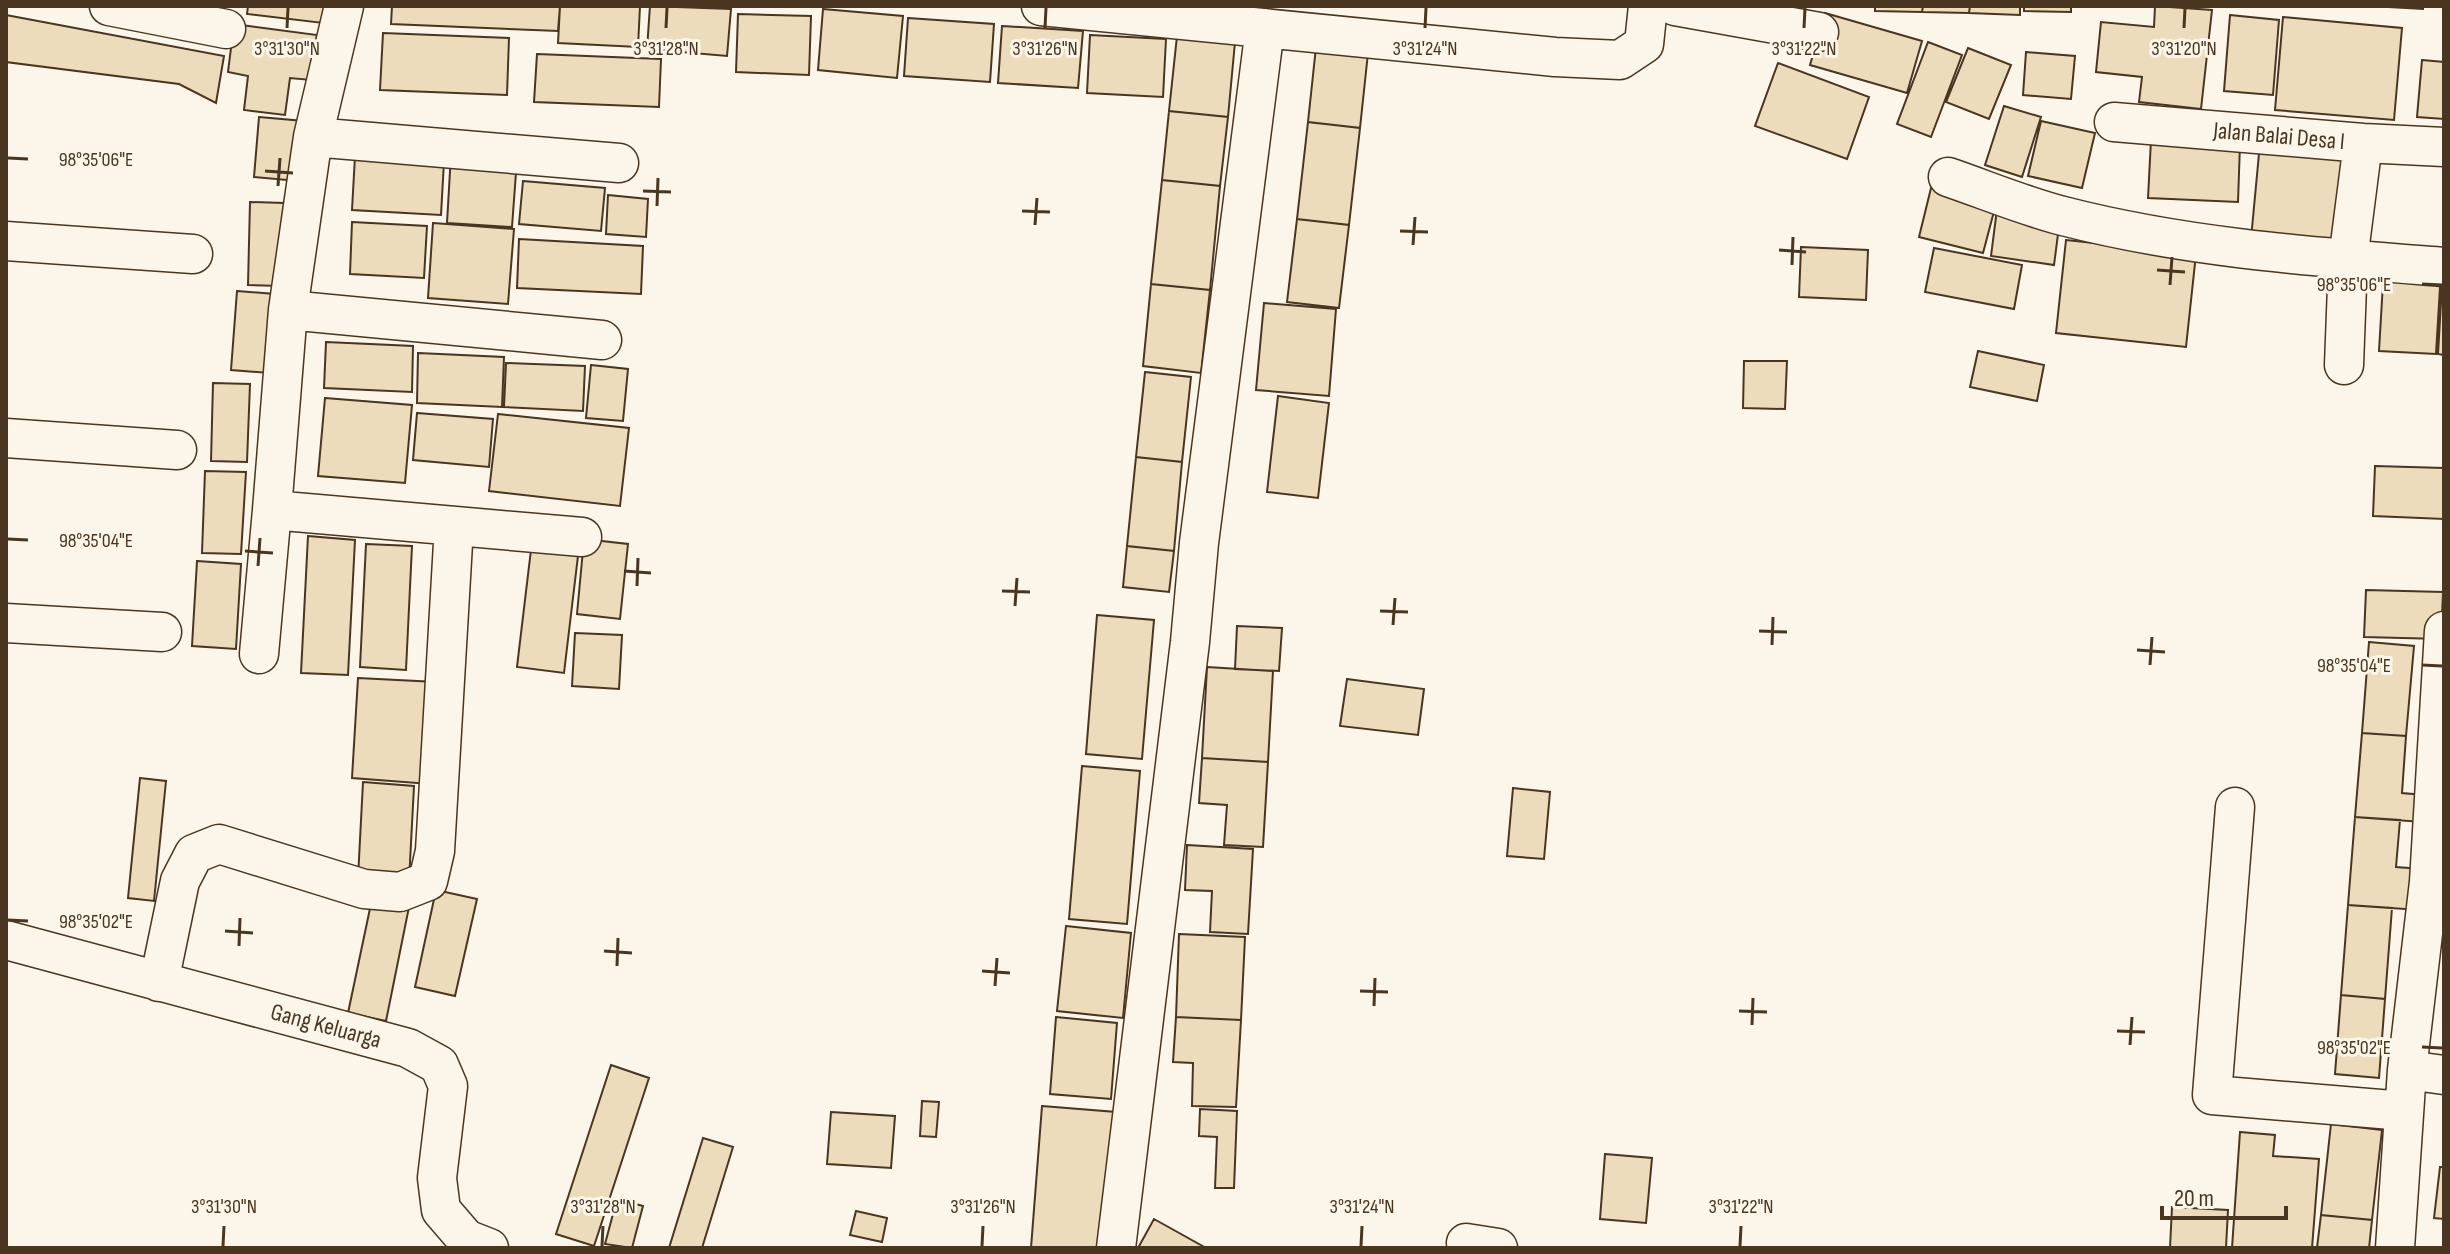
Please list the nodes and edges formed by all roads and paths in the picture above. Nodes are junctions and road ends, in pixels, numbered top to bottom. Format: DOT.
graph roads {
  1 [pos="109,6"];
  2 [pos="344,6"];
  3 [pos="1041,6"];
  4 [pos="1648,6"];
  5 [pos="1675,6"];
  6 [pos="1265,28"];
  7 [pos="226,29"];
  8 [pos="1819,32"];
  9 [pos="2114,122"];
  10 [pos="313,137"];
  11 [pos="2363,143"];
  12 [pos="2444,147"];
  13 [pos="619,163"];
  14 [pos="1948,177"];
  15 [pos="6,241"];
  16 [pos="193,254"];
  17 [pos="2348,260"];
  18 [pos="2444,267"];
  19 [pos="288,310"];
  20 [pos="602,340"];
  21 [pos="2344,365"];
  22 [pos="6,438"];
  23 [pos="177,450"];
  24 [pos="272,510"];
  25 [pos="454,526"];
  26 [pos="582,537"];
  27 [pos="6,623"];
  28 [pos="2444,631"];
  29 [pos="162,632"];
  30 [pos="259,654"];
  31 [pos="2442,688"];
  32 [pos="2235,807"];
  33 [pos="2437,883"];
  34 [pos="6,940"];
  35 [pos="159,982"];
  36 [pos="2407,1070"];
  37 [pos="2444,1075"];
  38 [pos="2404,1111"];
  39 [pos="489,1248"];
  40 [pos="1116,1248"];
  41 [pos="2395,1248"];
  1 -- 7 [label="street"];
  2 -- 10 [label="street"];
  3 -- 6 [label="street"];
  4 -- 6 [label="street"];
  5 -- 8 [label="street"];
  6 -- 40 [label="street"];
  9 -- 11 [label="street, Jalan Balai Desa I"];
  10 -- 13 [label="street"];
  10 -- 19 [label="street"];
  11 -- 12 [label="street, Jalan Balai Desa I"];
  11 -- 17 [label="street"];
  14 -- 17 [label="street"];
  15 -- 16 [label="street"];
  17 -- 18 [label="street"];
  17 -- 21 [label="street"];
  19 -- 20 [label="street"];
  19 -- 24 [label="street"];
  22 -- 23 [label="street"];
  24 -- 25 [label="street"];
  24 -- 30 [label="street"];
  25 -- 26 [label="street"];
  25 -- 35 [label="street"];
  27 -- 29 [label="street"];
  28 -- 31 [label="street"];
  31 -- 33 [label="street"];
  32 -- 38 [label="street"];
  33 -- 36 [label="street"];
  34 -- 35 [label="street, Gang Keluarga"];
  35 -- 39 [label="street, Gang Keluarga"];
  36 -- 37 [label="street"];
  36 -- 38 [label="street"];
  38 -- 41 [label="street"];
}
